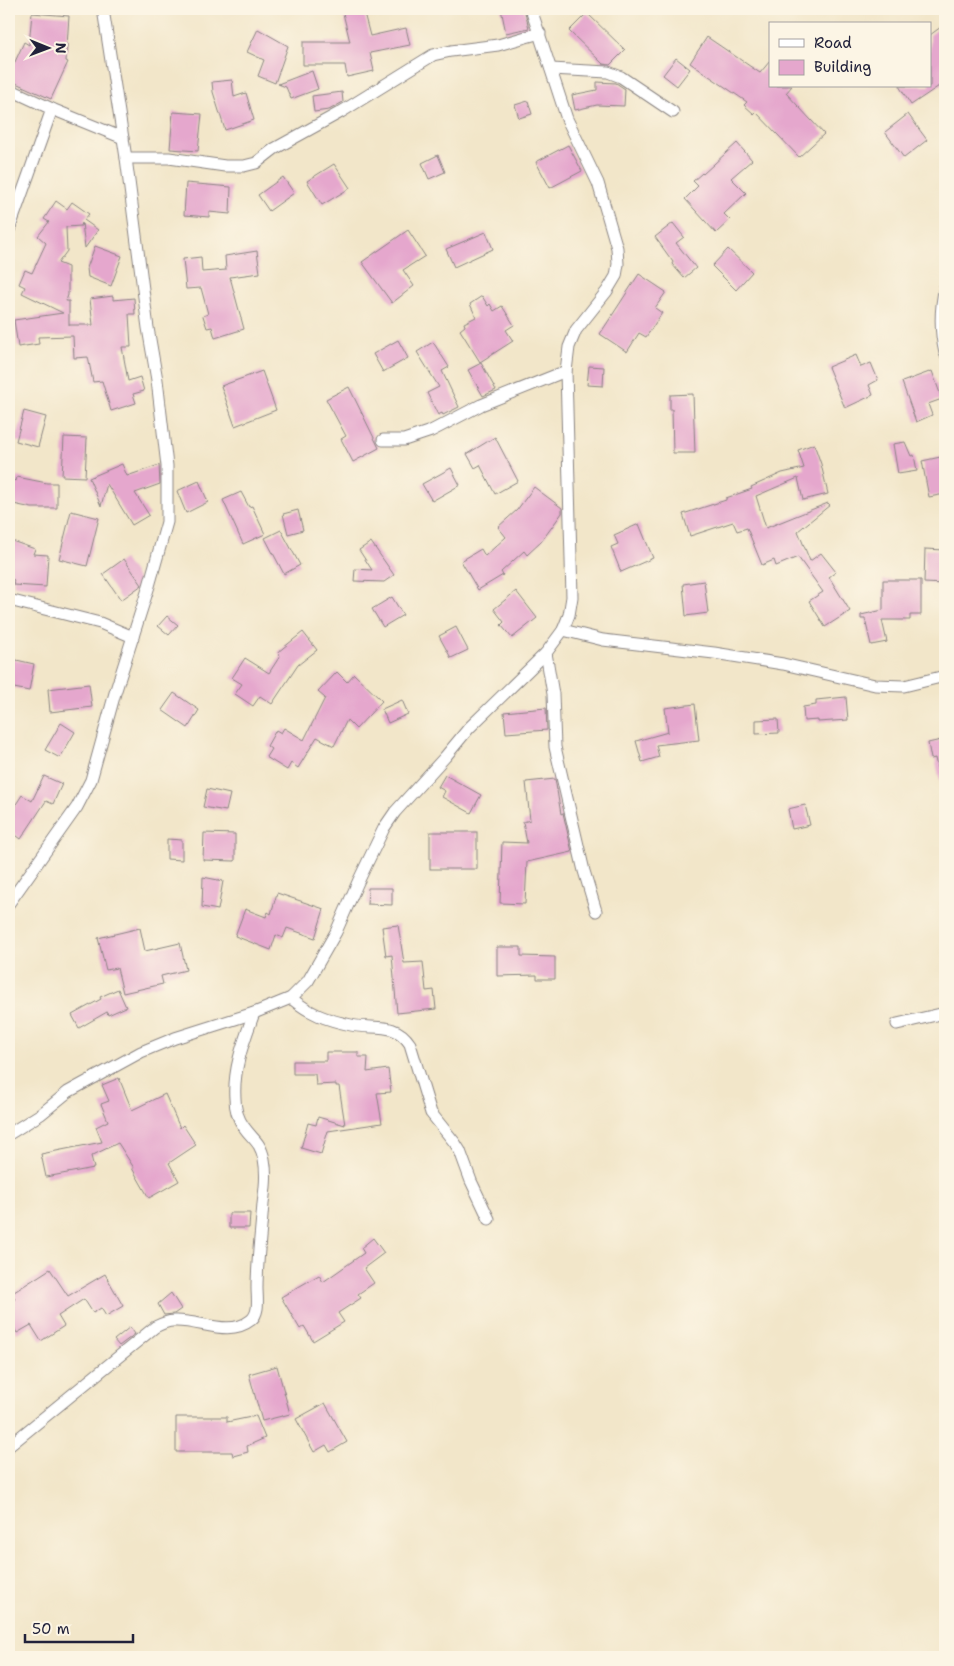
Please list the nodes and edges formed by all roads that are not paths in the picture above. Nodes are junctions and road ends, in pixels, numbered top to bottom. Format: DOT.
graph roads {
  1 [pos="102,9"];
  2 [pos="531,9"];
  3 [pos="540,33"];
  4 [pos="551,69"];
  5 [pos="9,89"];
  6 [pos="52,109"];
  7 [pos="673,112"];
  8 [pos="123,138"];
  9 [pos="126,158"];
  10 [pos="9,230"];
  11 [pos="945,287"];
  12 [pos="945,353"];
  13 [pos="566,371"];
  14 [pos="384,440"];
  15 [pos="9,600"];
  16 [pos="563,630"];
  17 [pos="133,637"];
  18 [pos="546,653"];
  19 [pos="945,676"];
  20 [pos="9,903"];
  21 [pos="596,911"];
  22 [pos="291,998"];
  23 [pos="254,1013"];
  24 [pos="945,1013"];
  25 [pos="897,1024"];
  26 [pos="9,1134"];
  27 [pos="489,1219"];
  28 [pos="9,1446"];
  1 -- 8 [label="street"];
  2 -- 3 [label="street"];
  3 -- 4 [label="street"];
  3 -- 9 [label="street"];
  4 -- 7 [label="street"];
  4 -- 13 [label="street"];
  5 -- 6 [label="street"];
  6 -- 8 [label="street"];
  6 -- 10 [label="street"];
  8 -- 9 [label="street"];
  9 -- 17 [label="street"];
  11 -- 12 [label="street"];
  13 -- 14 [label="street"];
  13 -- 16 [label="street"];
  15 -- 17 [label="street"];
  16 -- 18 [label="street"];
  16 -- 19 [label="street"];
  17 -- 20 [label="street"];
  18 -- 21 [label="street"];
  18 -- 22 [label="street"];
  22 -- 23 [label="street"];
  22 -- 27 [label="street"];
  23 -- 26 [label="street"];
  23 -- 28 [label="street"];
  24 -- 25 [label="street"];
}
